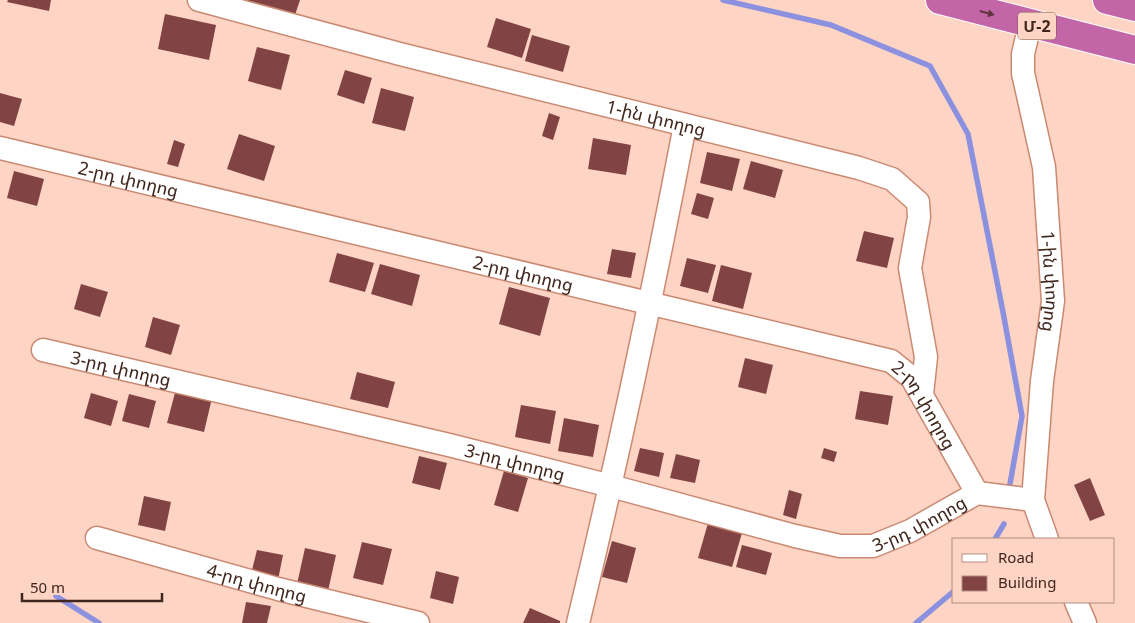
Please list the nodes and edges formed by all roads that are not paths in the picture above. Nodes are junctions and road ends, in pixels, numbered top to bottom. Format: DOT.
graph roads {
  1 [pos="199,0"];
  2 [pos="940,0"];
  3 [pos="1107,0"];
  4 [pos="1135,7"];
  5 [pos="1030,24"];
  6 [pos="1135,50"];
  7 [pos="685,125"];
  8 [pos="0,148"];
  9 [pos="651,302"];
  10 [pos="43,350"];
  11 [pos="922,394"];
  12 [pos="611,486"];
  13 [pos="977,493"];
  14 [pos="1033,500"];
  15 [pos="97,538"];
  16 [pos="1047,538"];
  17 [pos="1076,603"];
  18 [pos="418,623"];
  19 [pos="578,623"];
  20 [pos="1085,623"];
  1 -- 7 [label="street, 1-ին փողոց"];
  2 -- 5 [label="highway, Մ-2, one-way"];
  3 -- 4 [label="highway"];
  5 -- 6 [label="highway, Մ-2"];
  5 -- 14 [label="street, 1-ին փողոց"];
  7 -- 9 [label="street"];
  7 -- 11 [label="street, 1-ին փողոց"];
  8 -- 9 [label="street, 2-րդ փողոց"];
  9 -- 11 [label="street, 2-րդ փողոց"];
  9 -- 12 [label="street"];
  10 -- 12 [label="street, 3-րդ փողոց"];
  11 -- 13 [label="street, 2-րդ փողոց"];
  12 -- 13 [label="street, 3-րդ փողոց"];
  12 -- 19 [label="street"];
  13 -- 14 [label="street"];
  14 -- 16 [label="street, 1-ին փողոց"];
  15 -- 18 [label="street, 4-րդ փողոց"];
  17 -- 20 [label="street"];
}
